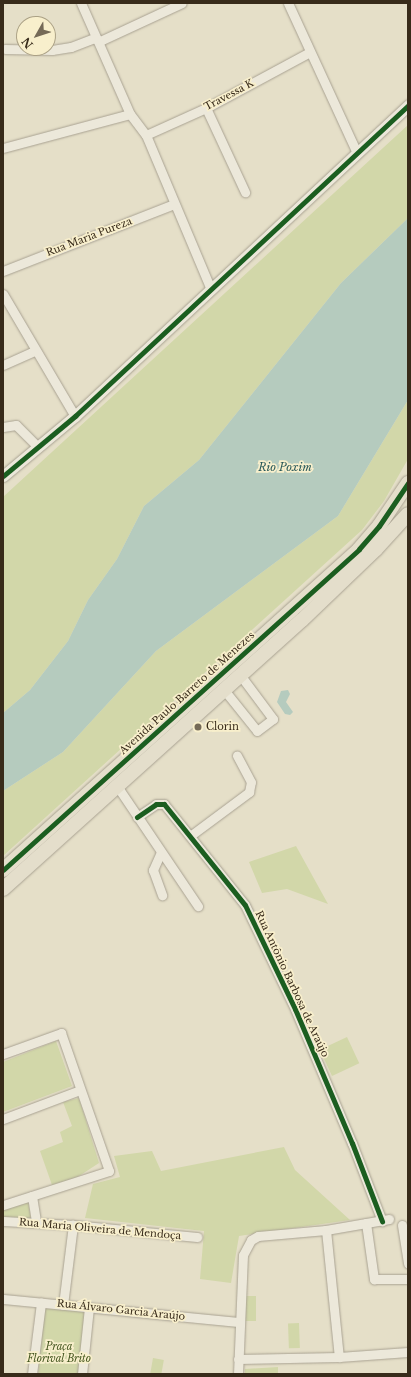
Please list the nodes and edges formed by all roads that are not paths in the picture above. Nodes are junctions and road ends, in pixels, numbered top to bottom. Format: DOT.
graph roads {
  1 [pos="81,3"];
  2 [pos="182,3"];
  3 [pos="288,3"];
  4 [pos="100,41"];
  5 [pos="5,49"];
  6 [pos="310,52"];
  7 [pos="408,105"];
  8 [pos="206,108"];
  9 [pos="130,114"];
  10 [pos="146,135"];
  11 [pos="3,148"];
  12 [pos="357,153"];
  13 [pos="245,192"];
  14 [pos="174,204"];
  15 [pos="3,271"];
  16 [pos="210,287"];
  17 [pos="3,294"];
  18 [pos="34,351"];
  19 [pos="3,365"];
  20 [pos="75,416"];
  21 [pos="3,427"];
  22 [pos="38,447"];
  23 [pos="3,476"];
  24 [pos="408,483"];
  25 [pos="408,514"];
  26 [pos="241,676"];
  27 [pos="225,691"];
  28 [pos="237,756"];
  29 [pos="118,786"];
  30 [pos="137,817"];
  31 [pos="190,836"];
  32 [pos="161,852"];
  33 [pos="3,870"];
  34 [pos="3,889"];
  35 [pos="162,895"];
  36 [pos="198,906"];
  37 [pos="3,1054"];
  38 [pos="80,1090"];
  39 [pos="3,1119"];
  40 [pos="32,1196"];
  41 [pos="3,1206"];
  42 [pos="3,1221"];
  43 [pos="36,1222"];
  44 [pos="366,1223"];
  45 [pos="73,1224"];
  46 [pos="402,1225"];
  47 [pos="326,1230"];
  48 [pos="197,1238"];
  49 [pos="408,1264"];
  50 [pos="408,1279"];
  51 [pos="3,1299"];
  52 [pos="40,1303"];
  53 [pos="63,1305"];
  54 [pos="89,1307"];
  55 [pos="239,1322"];
  56 [pos="408,1352"];
  57 [pos="339,1357"];
  58 [pos="238,1359"];
  59 [pos="32,1374"];
  60 [pos="82,1374"];
  61 [pos="238,1374"];
  1 -- 4 [label="street"];
  2 -- 4 [label="street"];
  3 -- 6 [label="street"];
  4 -- 5 [label="street"];
  4 -- 9 [label="street"];
  6 -- 8 [label="street, Travessa K"];
  6 -- 12 [label="street"];
  7 -- 12 [label="street"];
  8 -- 10 [label="street, Travessa K"];
  8 -- 13 [label="street"];
  9 -- 10 [label="street"];
  9 -- 11 [label="street"];
  10 -- 14 [label="street"];
  12 -- 16 [label="street"];
  14 -- 15 [label="street, Rua Maria Pureza"];
  14 -- 16 [label="street"];
  16 -- 20 [label="street"];
  17 -- 18 [label="street"];
  18 -- 19 [label="street"];
  18 -- 20 [label="street"];
  20 -- 22 [label="street"];
  21 -- 22 [label="street"];
  22 -- 23 [label="street"];
  24 -- 33 [label="main road, Avenida Paulo Barreto de Menezes"];
  25 -- 26 [label="main road"];
  26 -- 27 [label="main road"];
  26 -- 27 [label="street"];
  27 -- 29 [label="main road"];
  28 -- 31 [label="street"];
  29 -- 30 [label="street"];
  29 -- 34 [label="main road"];
  30 -- 31 [label="street, Rua Antônio Barbosa de Araújo"];
  30 -- 32 [label="street"];
  31 -- 44 [label="street, Rua Antônio Barbosa de Araújo"];
  32 -- 35 [label="street"];
  32 -- 36 [label="street"];
  37 -- 38 [label="street"];
  38 -- 39 [label="street"];
  38 -- 40 [label="street"];
  40 -- 41 [label="street"];
  40 -- 43 [label="street"];
  42 -- 43 [label="street, Rua Maria Oliveira de Mendoça"];
  43 -- 45 [label="street, Rua Maria Oliveira de Mendoça"];
  44 -- 47 [label="street"];
  44 -- 50 [label="street"];
  45 -- 48 [label="street, Rua Maria Oliveira de Mendoça"];
  45 -- 53 [label="street"];
  46 -- 49 [label="street"];
  47 -- 55 [label="street"];
  47 -- 57 [label="street"];
  51 -- 52 [label="street, Rua Álvaro Garcia Araújo"];
  52 -- 53 [label="street, Rua Álvaro Garcia Araújo"];
  52 -- 59 [label="street"];
  53 -- 54 [label="street, Rua Álvaro Garcia Araújo"];
  54 -- 55 [label="street, Rua Álvaro Garcia Araújo"];
  54 -- 60 [label="street"];
  55 -- 58 [label="street"];
  56 -- 57 [label="street"];
  57 -- 58 [label="street"];
  58 -- 61 [label="street"];
}
